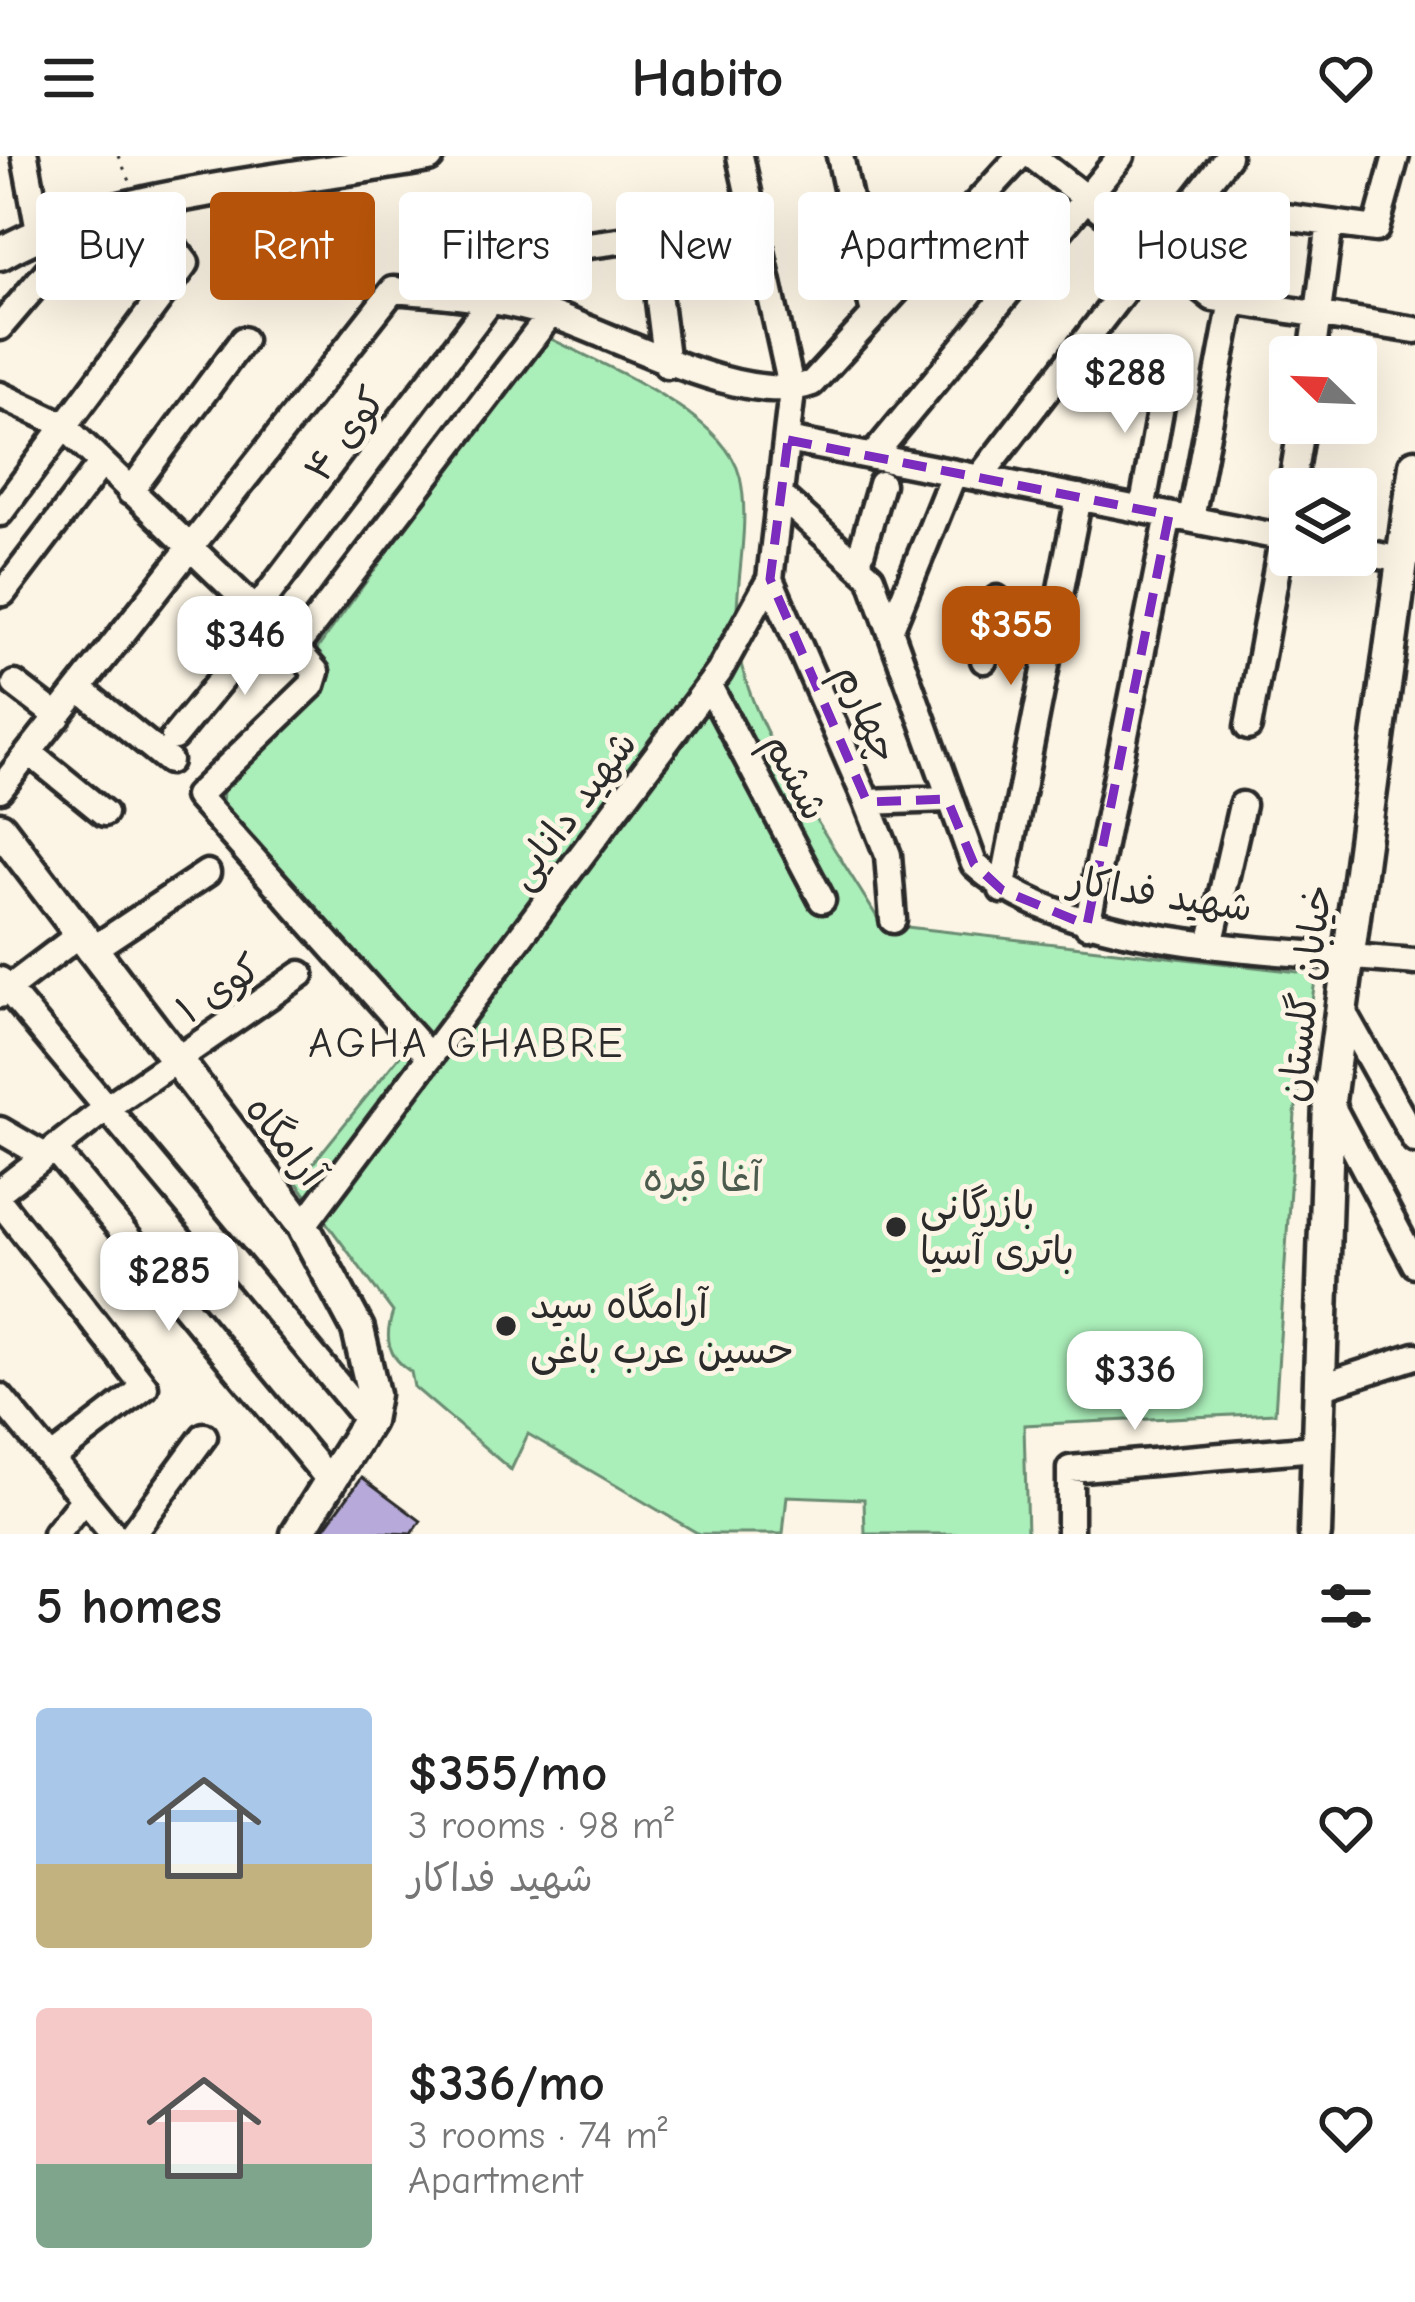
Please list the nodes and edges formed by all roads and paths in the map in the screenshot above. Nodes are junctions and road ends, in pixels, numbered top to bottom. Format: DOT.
graph roads {
  1 [pos="25,156"];
  2 [pos="118,156"];
  3 [pos="428,156"];
  4 [pos="740,156"];
  5 [pos="840,156"];
  6 [pos="1020,156"];
  7 [pos="1032,156"];
  8 [pos="1121,156"];
  9 [pos="1228,156"];
  10 [pos="1396,156"];
  11 [pos="313,167"];
  12 [pos="135,192"];
  13 [pos="748,192"];
  14 [pos="1198,192"];
  15 [pos="186,196"];
  16 [pos="1087,198"];
  17 [pos="1094,204"];
  18 [pos="36,215"];
  19 [pos="1290,218"];
  20 [pos="1330,223"];
  21 [pos="36,233"];
  22 [pos="0,254"];
  23 [pos="36,285"];
  24 [pos="399,290"];
  25 [pos="158,300"];
  26 [pos="479,300"];
  27 [pos="771,300"];
  28 [pos="1109,300"];
  29 [pos="1226,300"];
  30 [pos="659,301"];
  31 [pos="1232,301"];
  32 [pos="490,302"];
  33 [pos="874,314"];
  34 [pos="550,315"];
  35 [pos="1319,315"];
  36 [pos="0,327"];
  37 [pos="1415,330"];
  38 [pos="1316,336"];
  39 [pos="243,340"];
  40 [pos="667,365"];
  41 [pos="1167,373"];
  42 [pos="792,391"];
  43 [pos="0,395"];
  44 [pos="62,424"];
  45 [pos="788,440"];
  46 [pos="872,457"];
  47 [pos="101,464"];
  48 [pos="1415,465"];
  49 [pos="967,475"];
  50 [pos="881,484"];
  51 [pos="130,492"];
  52 [pos="782,496"];
  53 [pos="1079,497"];
  54 [pos="1142,510"];
  55 [pos="0,513"];
  56 [pos="1180,517"];
  57 [pos="1410,526"];
  58 [pos="1269,534"];
  59 [pos="191,550"];
  60 [pos="1377,555"];
  61 [pos="859,560"];
  62 [pos="1401,560"];
  63 [pos="1279,576"];
  64 [pos="770,579"];
  65 [pos="3,593"];
  66 [pos="998,599"];
  67 [pos="262,616"];
  68 [pos="992,625"];
  69 [pos="892,626"];
  70 [pos="1052,633"];
  71 [pos="295,648"];
  72 [pos="984,660"];
  73 [pos="15,684"];
  74 [pos="709,686"];
  75 [pos="81,690"];
  76 [pos="58,717"];
  77 [pos="1248,727"];
  78 [pos="30,753"];
  79 [pos="0,789"];
  80 [pos="947,799"];
  81 [pos="868,802"];
  82 [pos="1242,805"];
  83 [pos="104,813"];
  84 [pos="0,827"];
  85 [pos="207,873"];
  86 [pos="1002,890"];
  87 [pos="822,900"];
  88 [pos="893,920"];
  89 [pos="1088,925"];
  90 [pos="1211,941"];
  91 [pos="85,943"];
  92 [pos="1346,956"];
  93 [pos="1415,962"];
  94 [pos="302,974"];
  95 [pos="2,988"];
  96 [pos="1339,1006"];
  97 [pos="430,1057"];
  98 [pos="174,1061"];
  99 [pos="1329,1101"];
  100 [pos="109,1106"];
  101 [pos="0,1130"];
  102 [pos="1415,1140"];
  103 [pos="50,1152"];
  104 [pos="0,1191"];
  105 [pos="0,1202"];
  106 [pos="303,1226"];
  107 [pos="1415,1264"];
  108 [pos="1415,1355"];
  109 [pos="1319,1387"];
  110 [pos="0,1397"];
  111 [pos="368,1421"];
  112 [pos="204,1436"];
  113 [pos="1316,1448"];
  114 [pos="51,1459"];
  115 [pos="330,1481"];
  116 [pos="84,1499"];
  117 [pos="56,1534"];
  118 [pos="113,1534"];
  119 [pos="132,1534"];
  120 [pos="297,1534"];
  121 [pos="1070,1534"];
  122 [pos="1315,1534"];
  1 -- 18 [label="street"];
  2 -- 12 [label="path"];
  3 -- 11 [label="main road"];
  4 -- 13 [label="street, شهید دانایی"];
  5 -- 33 [label="street"];
  6 -- 33 [label="street"];
  7 -- 16 [label="street"];
  8 -- 16 [label="street"];
  9 -- 14 [label="street"];
  10 -- 20 [label="street"];
  11 -- 15 [label="main road"];
  16 -- 17 [label="street"];
  16 -- 46 [label="street"];
  19 -- 20 [label="street"];
  20 -- 35 [label="street"];
  21 -- 22 [label="main road"];
  23 -- 36 [label="street"];
  24 -- 59 [label="street"];
  25 -- 44 [label="street"];
  26 -- 32 [label="street"];
  27 -- 42 [label="street, شهید دانایی"];
  28 -- 49 [label="street"];
  29 -- 31 [label="street"];
  30 -- 40 [label="street"];
  31 -- 35 [label="street"];
  31 -- 56 [label="street"];
  32 -- 34 [label="street"];
  32 -- 67 [label="street, کوی ۴"];
  33 -- 42 [label="street"];
  34 -- 40 [label="street"];
  34 -- 71 [label="street"];
  35 -- 37 [label="street"];
  35 -- 38 [label="street"];
  39 -- 51 [label="street"];
  40 -- 42 [label="street"];
  41 -- 54 [label="street"];
  42 -- 45 [label="street, شهید دانایی"];
  43 -- 44 [label="street"];
  44 -- 47 [label="street"];
  44 -- 55 [label="street"];
  45 -- 46 [label="street"];
  45 -- 52 [label="street, شهید دانایی"];
  46 -- 49 [label="street"];
  47 -- 51 [label="street"];
  47 -- 65 [label="street"];
  48 -- 57 [label="main road, خیابان گلستان"];
  49 -- 53 [label="street"];
  49 -- 69 [label="street"];
  50 -- 61 [label="street"];
  51 -- 59 [label="street"];
  52 -- 61 [label="street, شهید فداکار"];
  52 -- 64 [label="street, شهید دانایی"];
  53 -- 54 [label="street"];
  53 -- 70 [label="street"];
  54 -- 56 [label="street"];
  56 -- 58 [label="street"];
  56 -- 89 [label="street"];
  57 -- 62 [label="main road, خیابان گلستان"];
  59 -- 67 [label="street"];
  59 -- 75 [label="street"];
  60 -- 62 [label="street"];
  61 -- 69 [label="street, شهید فداکار"];
  62 -- 92 [label="main road, خیابان گلستان"];
  63 -- 77 [label="street"];
  64 -- 74 [label="street, شهید دانایی"];
  64 -- 81 [label="street, چهارم"];
  66 -- 68 [label="street"];
  67 -- 71 [label="street"];
  67 -- 75 [label="street, کوی ۴"];
  68 -- 70 [label="street"];
  68 -- 72 [label="street"];
  69 -- 80 [label="street, شهید فداکار"];
  70 -- 86 [label="street"];
  71 -- 97 [label="street"];
  73 -- 76 [label="street"];
  74 -- 87 [label="street, ششم"];
  74 -- 97 [label="street, شهید دانایی"];
  75 -- 76 [label="street"];
  76 -- 78 [label="street"];
  78 -- 79 [label="street"];
  78 -- 83 [label="street"];
  80 -- 81 [label="street, چهارم"];
  80 -- 86 [label="street, شهید فداکار"];
  81 -- 88 [label="street"];
  82 -- 90 [label="street"];
  84 -- 91 [label="main road, آرامگاه"];
  85 -- 91 [label="street"];
  86 -- 89 [label="street, شهید فداکار"];
  89 -- 90 [label="street, شهید فداکار"];
  90 -- 92 [label="street, شهید فداکار"];
  91 -- 95 [label="street"];
  91 -- 98 [label="main road, آرامگاه"];
  92 -- 93 [label="street, شهید فداکار"];
  92 -- 96 [label="main road, خیابان گلستان"];
  94 -- 98 [label="street, کوی ۱"];
  95 -- 100 [label="street"];
  96 -- 99 [label="main road, خیابان گلستان"];
  96 -- 102 [label="street"];
  97 -- 106 [label="street, شهید دانایی"];
  98 -- 100 [label="street, کوی ۱"];
  98 -- 106 [label="main road, آرامگاه"];
  99 -- 107 [label="street"];
  99 -- 109 [label="main road, خیابان گلستان"];
  100 -- 103 [label="street, کوی ۱"];
  100 -- 111 [label="street"];
  101 -- 103 [label="street"];
  103 -- 104 [label="street, کوی ۱"];
  103 -- 115 [label="street"];
  105 -- 114 [label="street"];
  106 -- 111 [label="main road, آرامگاه"];
  108 -- 109 [label="street"];
  109 -- 113 [label="main road, خیابان گلستان"];
  110 -- 114 [label="street"];
  111 -- 115 [label="main road"];
  112 -- 119 [label="street"];
  113 -- 121 [label="street"];
  113 -- 122 [label="main road, خیابان گلستان"];
  114 -- 116 [label="street"];
  115 -- 120 [label="main road"];
  116 -- 117 [label="street"];
  116 -- 118 [label="street"];
}
